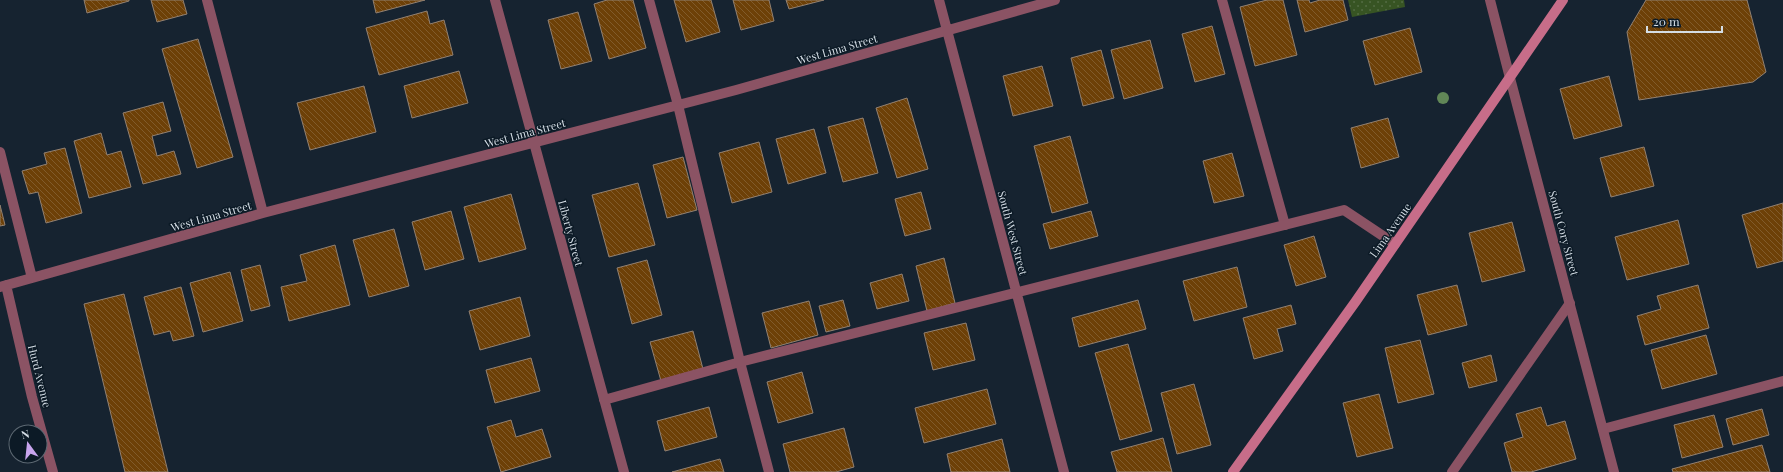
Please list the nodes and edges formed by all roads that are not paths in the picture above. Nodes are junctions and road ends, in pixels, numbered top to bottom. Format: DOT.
graph roads {
  1 [pos="207,0"];
  2 [pos="495,0"];
  3 [pos="649,0"];
  4 [pos="939,0"];
  5 [pos="1055,0"];
  6 [pos="1222,0"];
  7 [pos="1490,0"];
  8 [pos="1563,0"];
  9 [pos="947,31"];
  10 [pos="1510,78"];
  11 [pos="678,105"];
  12 [pos="535,143"];
  13 [pos="0,152"];
  14 [pos="263,213"];
  15 [pos="1285,225"];
  16 [pos="1395,244"];
  17 [pos="32,278"];
  18 [pos="3,286"];
  19 [pos="1016,292"];
  20 [pos="1570,303"];
  21 [pos="740,362"];
  22 [pos="1783,381"];
  23 [pos="604,400"];
  24 [pos="1603,429"];
  25 [pos="53,472"];
  26 [pos="624,472"];
  27 [pos="769,472"];
  28 [pos="1064,472"];
  29 [pos="1233,472"];
  30 [pos="1452,472"];
  31 [pos="1614,472"];
  1 -- 14 [label="street"];
  2 -- 12 [label="street, Liberty Street"];
  3 -- 11 [label="street"];
  4 -- 9 [label="street, South West Street"];
  5 -- 9 [label="street, West Lima Street"];
  6 -- 15 [label="street"];
  7 -- 10 [label="street, South Cory Street"];
  8 -- 10 [label="main road, Lima Avenue"];
  9 -- 11 [label="street, West Lima Street"];
  9 -- 19 [label="street, South West Street"];
  10 -- 16 [label="main road, Lima Avenue"];
  10 -- 20 [label="street, South Cory Street"];
  11 -- 12 [label="street, West Lima Street"];
  11 -- 21 [label="street"];
  12 -- 14 [label="street, West Lima Street"];
  12 -- 23 [label="street, Liberty Street"];
  13 -- 17 [label="street"];
  14 -- 17 [label="street, West Lima Street"];
  15 -- 16 [label="street"];
  15 -- 19 [label="street"];
  16 -- 29 [label="main road, Lima Avenue"];
  17 -- 18 [label="street, West Lima Street"];
  18 -- 25 [label="street, Hurd Avenue"];
  19 -- 21 [label="street"];
  19 -- 28 [label="street, South West Street"];
  20 -- 24 [label="street, South Cory Street"];
  20 -- 30 [label="street"];
  21 -- 23 [label="street"];
  21 -- 27 [label="street"];
  22 -- 24 [label="street"];
  23 -- 26 [label="street, Liberty Street"];
  24 -- 31 [label="street, South Cory Street"];
}
